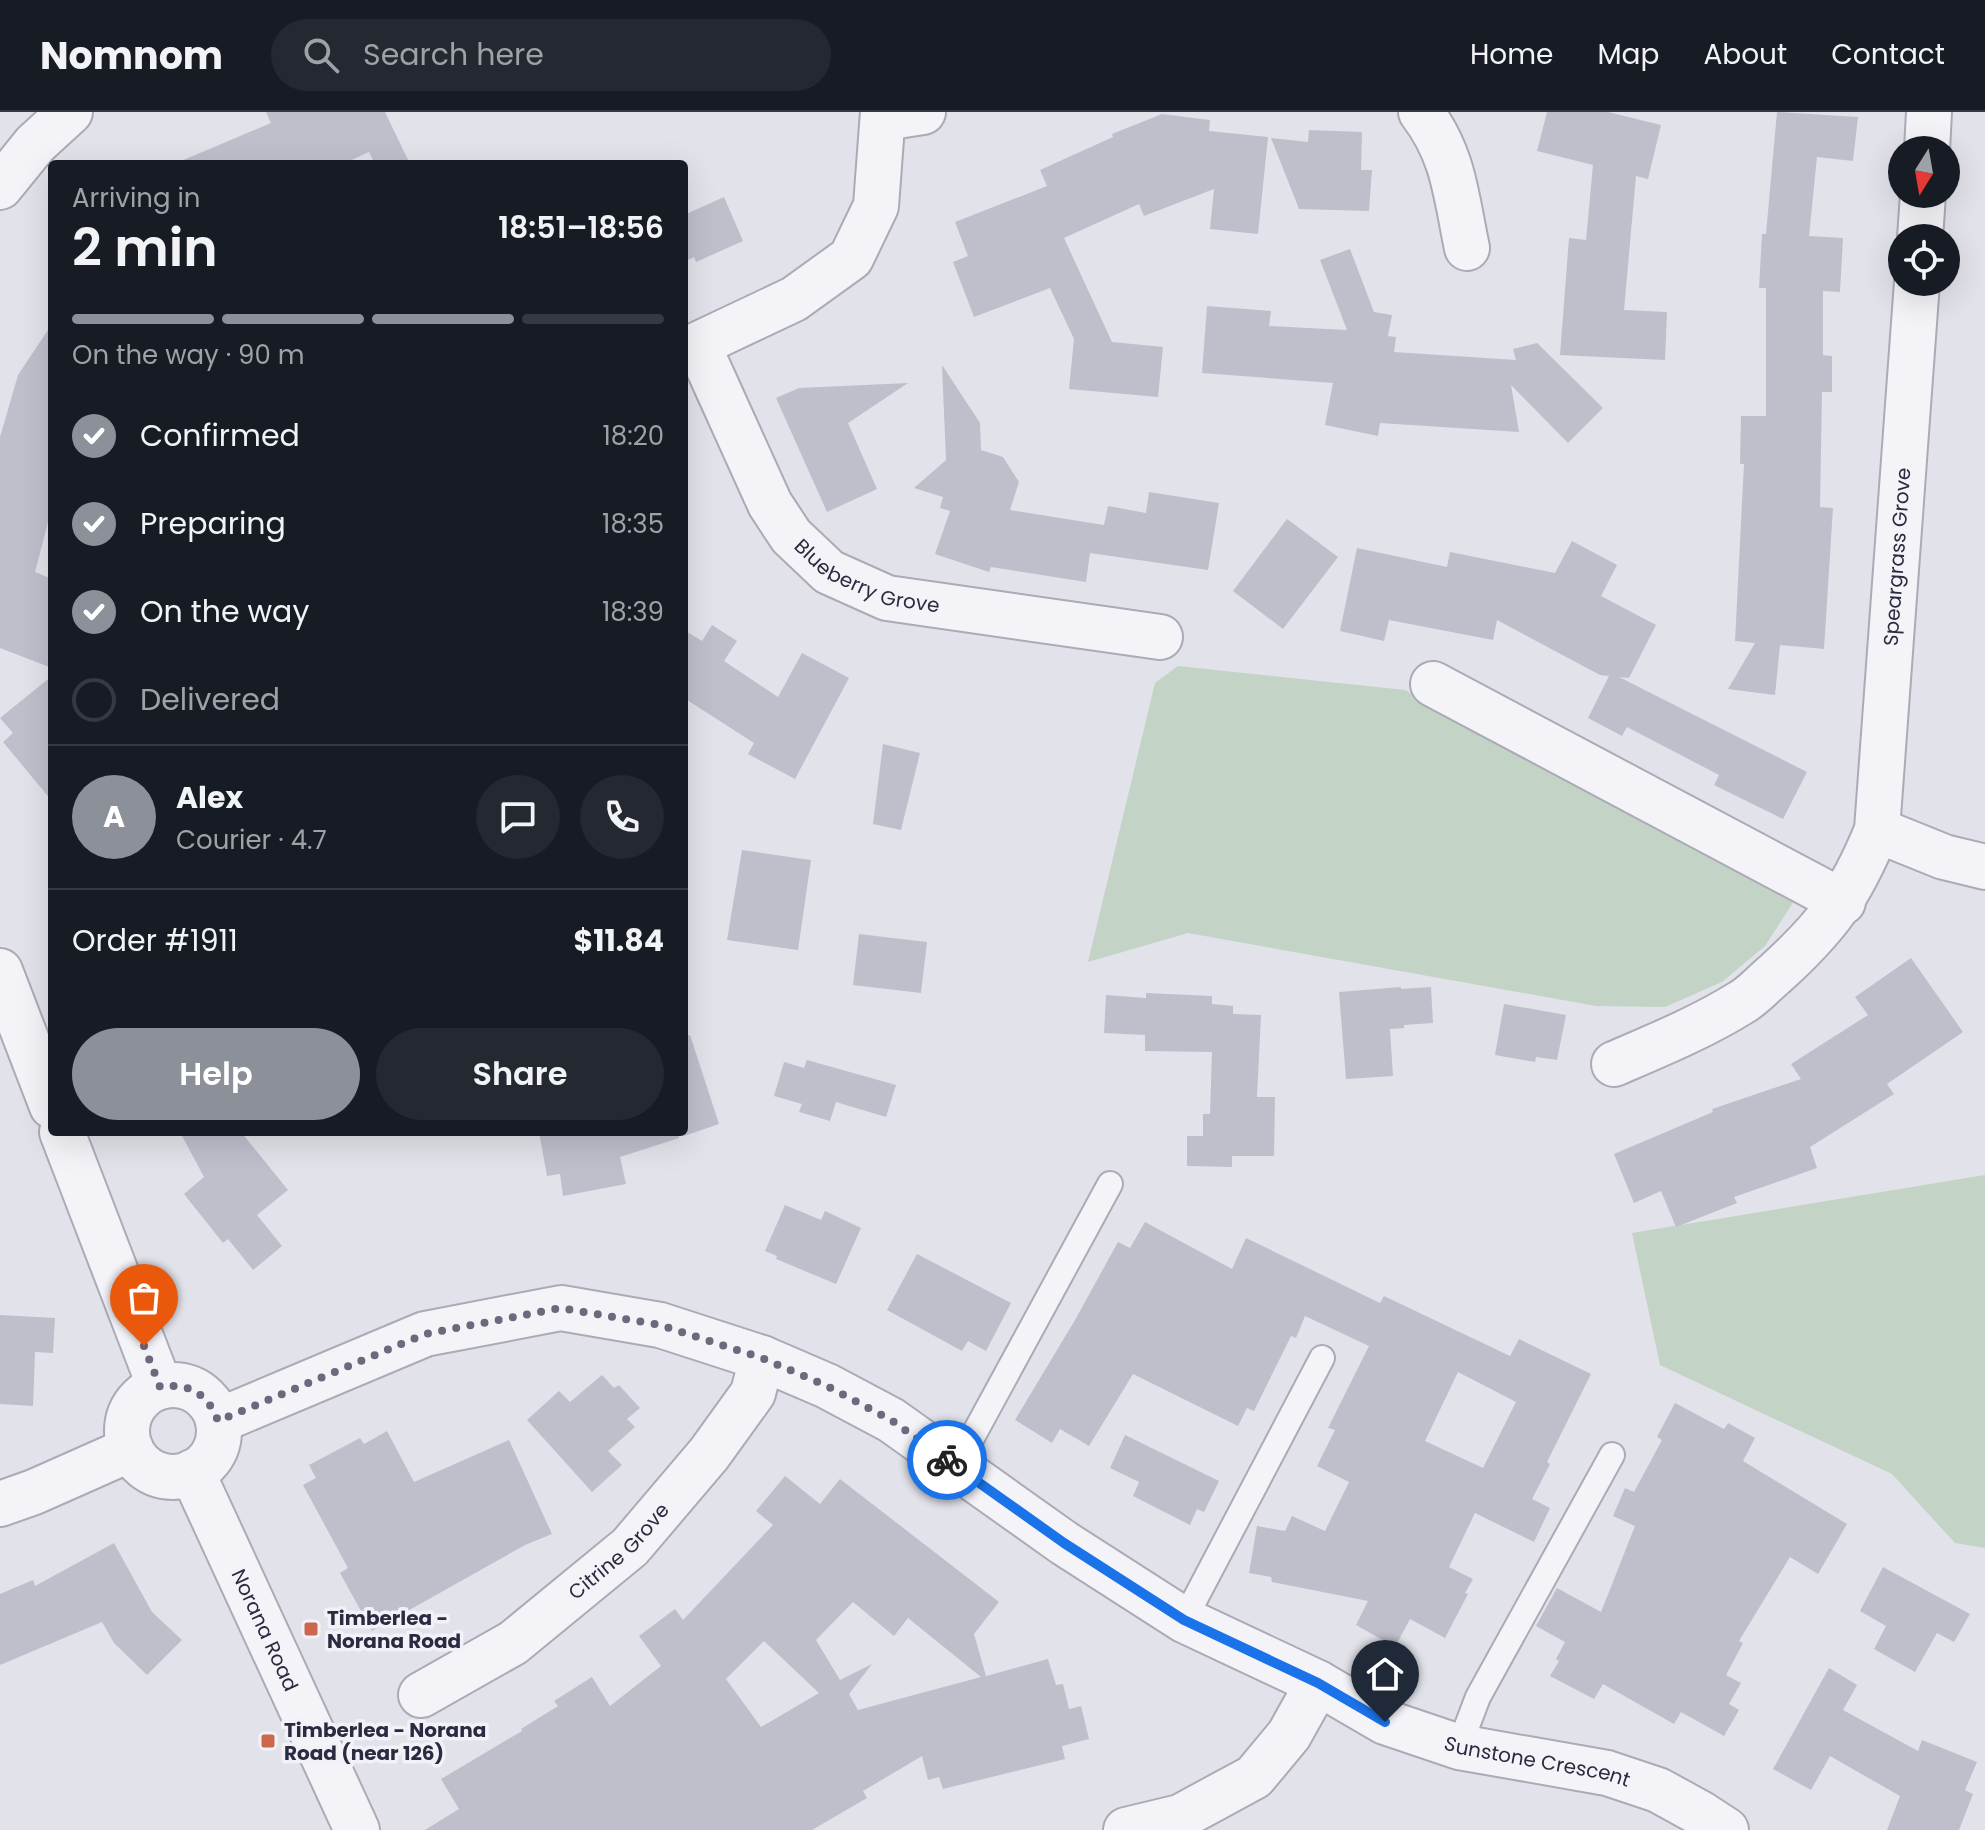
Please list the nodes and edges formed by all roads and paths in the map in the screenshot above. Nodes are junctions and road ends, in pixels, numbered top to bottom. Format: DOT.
graph roads {
  1 [pos="70,112"];
  2 [pos="1421,112"];
  3 [pos="1929,112"];
  4 [pos="897,114"];
  5 [pos="1928,136"];
  6 [pos="0,187"];
  7 [pos="1467,248"];
  8 [pos="1916,296"];
  9 [pos="691,348"];
  10 [pos="1160,637"];
  11 [pos="1433,684"];
  12 [pos="1877,830"];
  13 [pos="1985,867"];
  14 [pos="1843,902"];
  15 [pos="0,971"];
  16 [pos="1614,1064"];
  17 [pos="48,1096"];
  18 [pos="64,1136"];
  19 [pos="1110,1184"];
  20 [pos="762,1358"];
  21 [pos="1322,1358"];
  22 [pos="160,1387"];
  23 [pos="218,1421"];
  24 [pos="131,1449"];
  25 [pos="1612,1455"];
  26 [pos="956,1467"];
  27 [pos="192,1472"];
  28 [pos="0,1504"];
  29 [pos="1184,1620"];
  30 [pos="1318,1683"];
  31 [pos="421,1695"];
  32 [pos="1459,1747"];
  33 [pos="357,1830"];
  34 [pos="1126,1830"];
  35 [pos="1726,1830"];
  1 -- 6 [label="street"];
  2 -- 7 [label="street"];
  3 -- 5 [label="street"];
  4 -- 9 [label="street, Blueberry Grove"];
  8 -- 12 [label="street, Speargrass Grove"];
  9 -- 10 [label="street, Blueberry Grove"];
  11 -- 14 [label="street"];
  12 -- 13 [label="street"];
  12 -- 14 [label="street, Speargrass Grove"];
  14 -- 16 [label="street, Speargrass Grove"];
  15 -- 17 [label="street"];
  18 -- 22 [label="street"];
  19 -- 26 [label="lane"];
  20 -- 23 [label="street, Sunstone Crescent"];
  20 -- 26 [label="street, Sunstone Crescent"];
  20 -- 31 [label="street, Citrine Grove"];
  21 -- 29 [label="lane"];
  22 -- 23 [label="street"];
  22 -- 24 [label="street"];
  23 -- 27 [label="street"];
  24 -- 27 [label="street"];
  24 -- 28 [label="street"];
  25 -- 32 [label="lane"];
  26 -- 29 [label="street, Sunstone Crescent"];
  27 -- 33 [label="street, Norana Road"];
  29 -- 30 [label="street, Sunstone Crescent"];
  30 -- 32 [label="street, Sunstone Crescent"];
  30 -- 34 [label="street"];
  32 -- 35 [label="street, Sunstone Crescent"];
}
